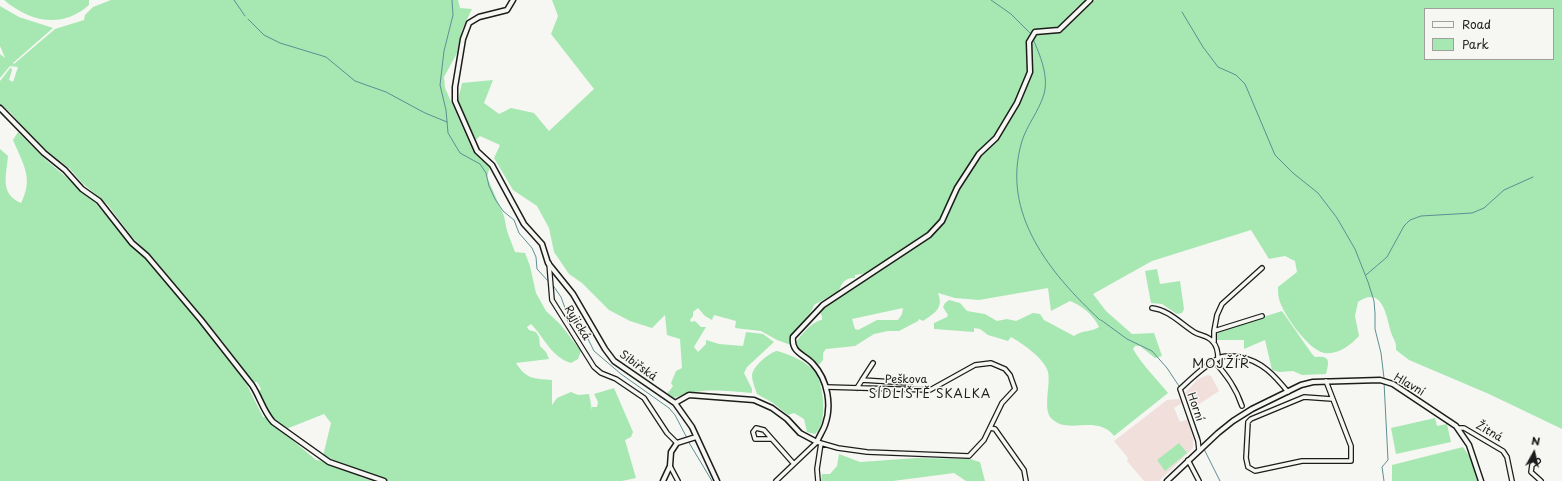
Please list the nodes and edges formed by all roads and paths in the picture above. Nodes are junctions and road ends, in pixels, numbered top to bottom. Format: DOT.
graph roads {
  1 [pos="513,0"];
  2 [pos="1090,0"];
  3 [pos="0,108"];
  4 [pos="548,263"];
  5 [pos="1262,268"];
  6 [pos="1152,308"];
  7 [pos="1262,316"];
  8 [pos="1214,331"];
  9 [pos="1214,342"];
  10 [pos="1216,361"];
  11 [pos="873,363"];
  12 [pos="862,380"];
  13 [pos="1326,381"];
  14 [pos="910,383"];
  15 [pos="826,387"];
  16 [pos="857,388"];
  17 [pos="1288,392"];
  18 [pos="1332,399"];
  19 [pos="675,403"];
  20 [pos="1242,406"];
  21 [pos="990,428"];
  22 [pos="1458,428"];
  23 [pos="696,437"];
  24 [pos="771,439"];
  25 [pos="676,443"];
  26 [pos="819,443"];
  27 [pos="1199,450"];
  28 [pos="1188,460"];
  29 [pos="1538,461"];
  30 [pos="794,464"];
  31 [pos="670,466"];
  32 [pos="384,481"];
  33 [pos="663,481"];
  34 [pos="678,481"];
  35 [pos="717,481"];
  36 [pos="776,481"];
  37 [pos="818,481"];
  38 [pos="1026,481"];
  39 [pos="1167,481"];
  40 [pos="1199,481"];
  41 [pos="1481,481"];
  42 [pos="1512,481"];
  43 [pos="1541,481"];
  1 -- 4 [label="street, Ryjická"];
  2 -- 15 [label="street"];
  3 -- 32 [label="street"];
  4 -- 19 [label="street, Sibiřská"];
  4 -- 25 [label="street, Ryjická"];
  5 -- 8 [label="street"];
  6 -- 9 [label="street"];
  7 -- 8 [label="street"];
  8 -- 9 [label="street"];
  9 -- 10 [label="street"];
  10 -- 17 [label="street"];
  10 -- 20 [label="street"];
  10 -- 27 [label="street, Horní"];
  11 -- 12 [label="street"];
  12 -- 14 [label="street"];
  12 -- 16 [label="street"];
  13 -- 17 [label="street, Hlavní"];
  13 -- 18 [label="street"];
  13 -- 22 [label="street, Hlavní"];
  15 -- 16 [label="street, Peškova"];
  15 -- 26 [label="street"];
  16 -- 21 [label="street, Peškova"];
  17 -- 27 [label="street, Hlavní"];
  18 -- 18 [label="street"];
  19 -- 23 [label="street, Sibiřská"];
  19 -- 26 [label="street"];
  21 -- 26 [label="street, Peškova"];
  21 -- 38 [label="street"];
  22 -- 41 [label="street, Hlavní"];
  22 -- 42 [label="street, Žitná"];
  23 -- 25 [label="street"];
  23 -- 35 [label="street, Sibiřská"];
  24 -- 24 [label="street"];
  24 -- 30 [label="street"];
  25 -- 31 [label="street"];
  26 -- 30 [label="street"];
  26 -- 37 [label="street"];
  27 -- 28 [label="street, Hlavní"];
  28 -- 39 [label="street, Hlavní"];
  28 -- 40 [label="street"];
  29 -- 43 [label="street"];
  30 -- 36 [label="street"];
  31 -- 33 [label="street"];
  31 -- 34 [label="street"];
}
